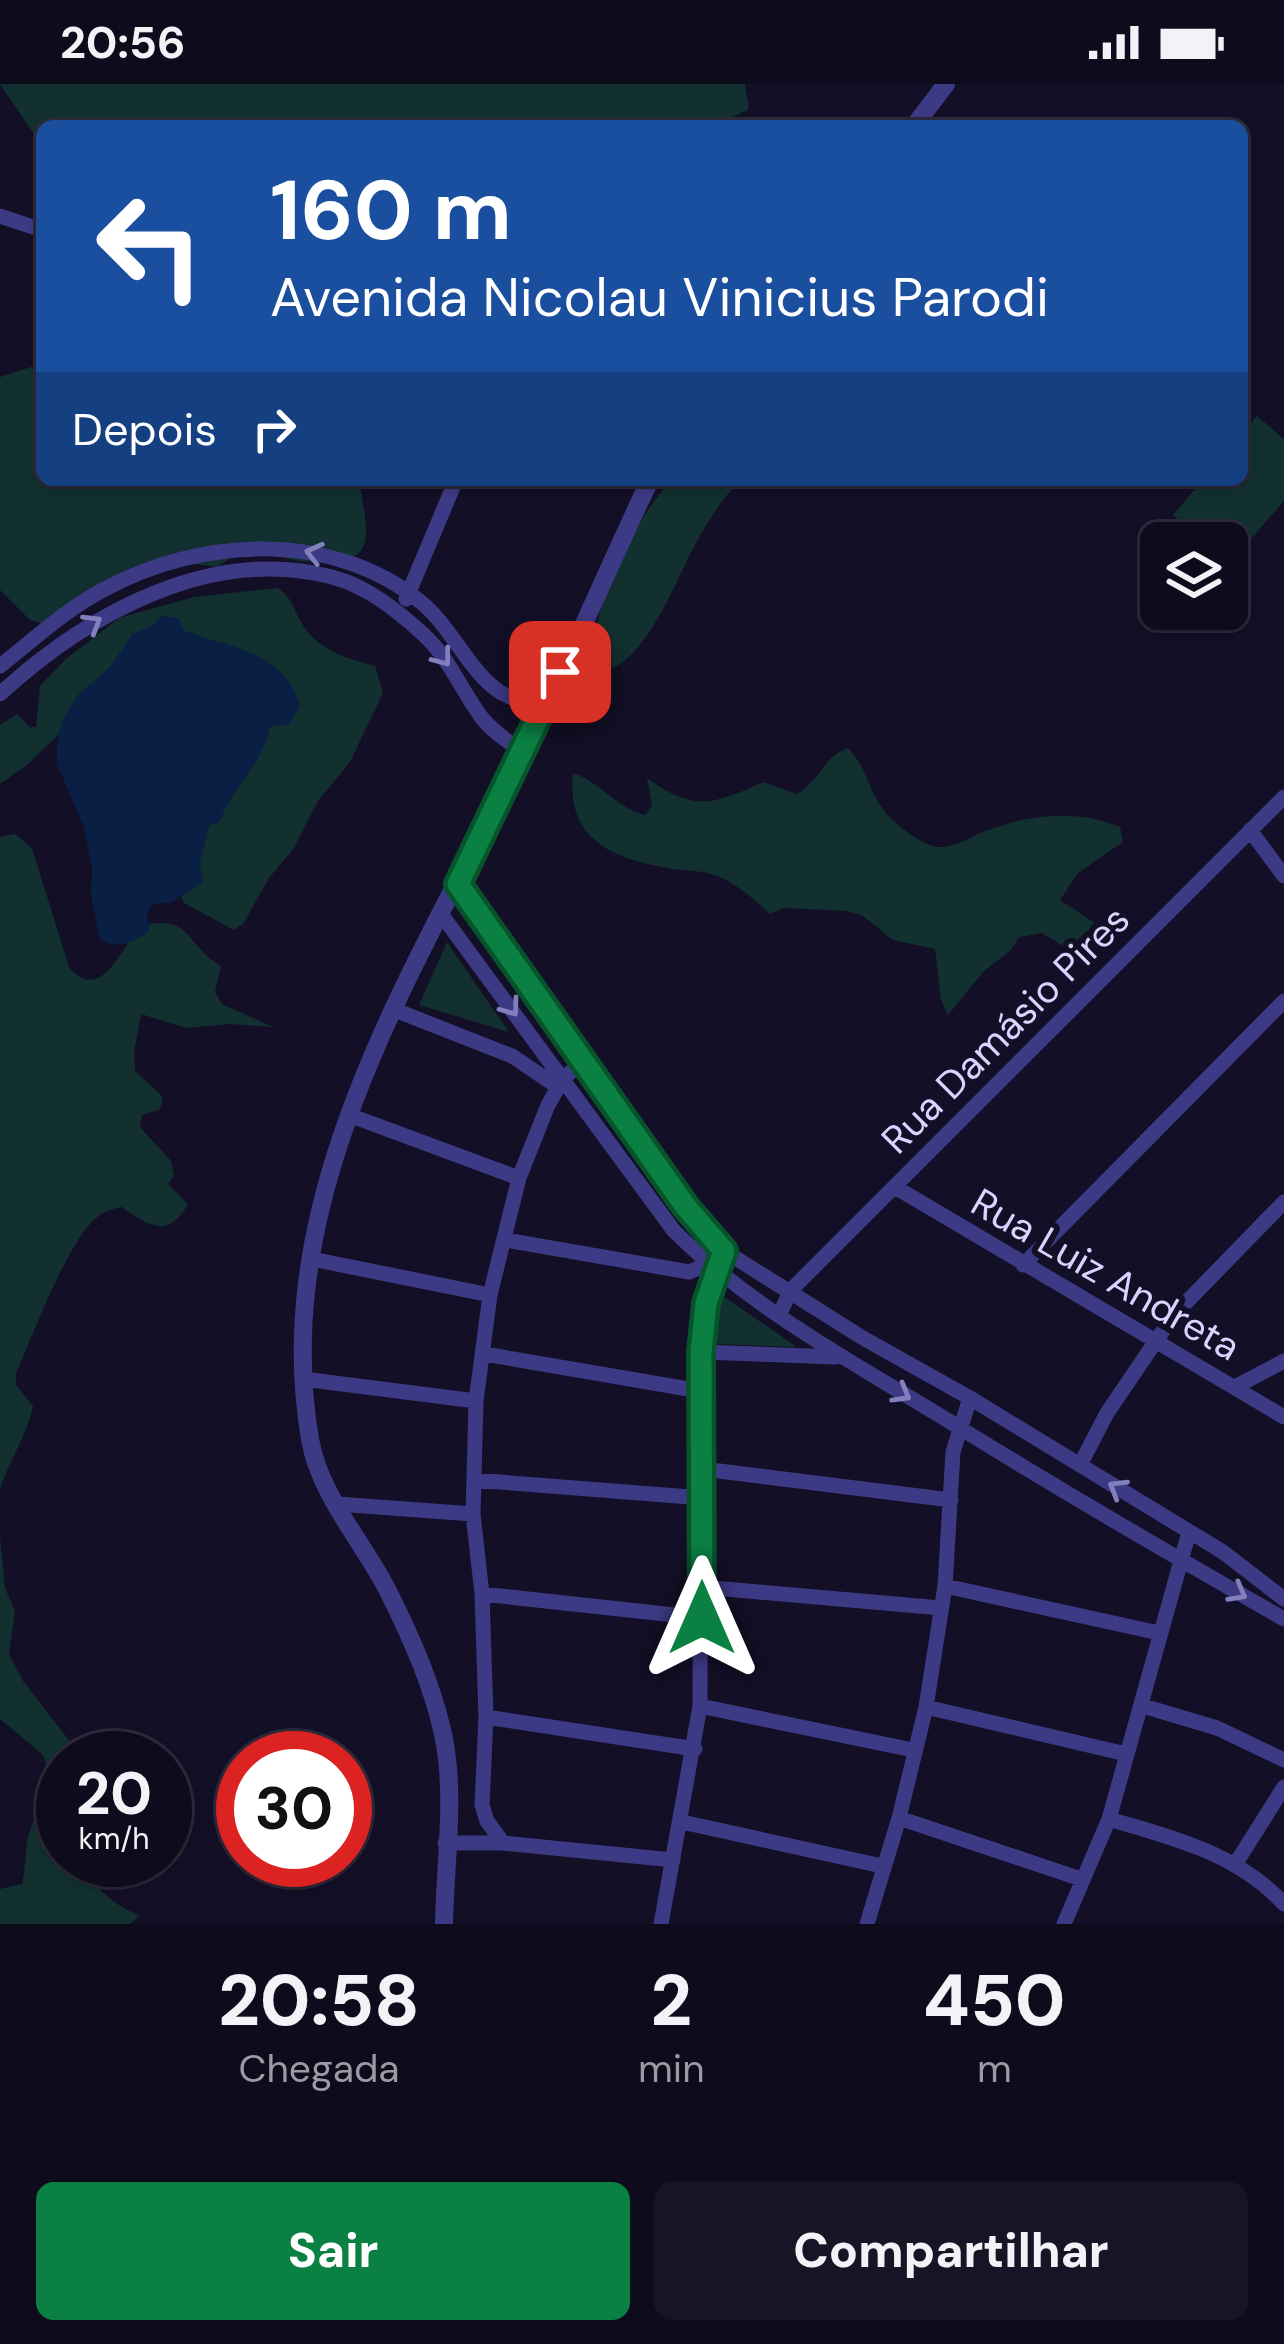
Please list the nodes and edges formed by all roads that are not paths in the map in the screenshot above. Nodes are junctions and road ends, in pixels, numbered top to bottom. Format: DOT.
graph roads {
  1 [pos="946,84"];
  2 [pos="919,120"];
  3 [pos="0,216"];
  4 [pos="36,228"];
  5 [pos="454,486"];
  6 [pos="647,486"];
  7 [pos="409,593"];
  8 [pos="398,614"];
  9 [pos="0,666"];
  10 [pos="0,694"];
  11 [pos="542,710"];
  12 [pos="524,753"];
  13 [pos="1284,796"];
  14 [pos="1250,830"];
  15 [pos="1284,876"];
  16 [pos="458,884"];
  17 [pos="441,914"];
  18 [pos="1284,1001"];
  19 [pos="395,1010"];
  20 [pos="583,1061"];
  21 [pos="561,1083"];
  22 [pos="349,1115"];
  23 [pos="519,1178"];
  24 [pos="895,1187"];
  25 [pos="1284,1202"];
  26 [pos="506,1240"];
  27 [pos="719,1248"];
  28 [pos="312,1259"];
  29 [pos="709,1265"];
  30 [pos="1023,1265"];
  31 [pos="791,1290"];
  32 [pos="490,1294"];
  33 [pos="780,1313"];
  34 [pos="1155,1342"];
  35 [pos="701,1352"];
  36 [pos="484,1354"];
  37 [pos="840,1358"];
  38 [pos="1284,1361"];
  39 [pos="303,1379"];
  40 [pos="1234,1388"];
  41 [pos="700,1391"];
  42 [pos="970,1398"];
  43 [pos="476,1401"];
  44 [pos="1284,1418"];
  45 [pos="961,1428"];
  46 [pos="1080,1465"];
  47 [pos="703,1469"];
  48 [pos="474,1480"];
  49 [pos="703,1498"];
  50 [pos="951,1500"];
  51 [pos="338,1504"];
  52 [pos="473,1514"];
  53 [pos="1189,1532"];
  54 [pos="1178,1560"];
  55 [pos="702,1586"];
  56 [pos="945,1586"];
  57 [pos="482,1594"];
  58 [pos="1284,1599"];
  59 [pos="941,1608"];
  60 [pos="1283,1617"];
  61 [pos="702,1618"];
  62 [pos="1159,1634"];
  63 [pos="700,1706"];
  64 [pos="1143,1706"];
  65 [pos="926,1707"];
  66 [pos="486,1717"];
  67 [pos="695,1749"];
  68 [pos="913,1750"];
  69 [pos="1126,1754"];
  70 [pos="1284,1760"];
  71 [pos="1284,1787"];
  72 [pos="899,1818"];
  73 [pos="1108,1819"];
  74 [pos="682,1822"];
  75 [pos="446,1844"];
  76 [pos="503,1844"];
  77 [pos="673,1860"];
  78 [pos="1236,1863"];
  79 [pos="882,1866"];
  80 [pos="1081,1879"];
  81 [pos="1284,1904"];
  82 [pos="444,1924"];
  83 [pos="661,1924"];
  84 [pos="867,1924"];
  85 [pos="1064,1924"];
  1 -- 2 [label="street"];
  3 -- 4 [label="street"];
  5 -- 7 [label="street"];
  6 -- 11 [label="street"];
  7 -- 8 [label="street"];
  7 -- 9 [label="street, one-way"];
  7 -- 11 [label="street"];
  10 -- 8 [label="street, one-way"];
  8 -- 12 [label="street, one-way"];
  11 -- 12 [label="street"];
  12 -- 16 [label="street"];
  13 -- 14 [label="street, Rua Damásio Pires"];
  14 -- 15 [label="street"];
  14 -- 24 [label="street, Rua Damásio Pires"];
  16 -- 17 [label="street"];
  16 -- 20 [label="street"];
  17 -- 19 [label="street"];
  17 -- 21 [label="street, one-way"];
  18 -- 30 [label="street"];
  19 -- 21 [label="street"];
  19 -- 22 [label="street"];
  20 -- 21 [label="street"];
  20 -- 27 [label="street"];
  21 -- 23 [label="street"];
  21 -- 29 [label="street"];
  22 -- 23 [label="street"];
  22 -- 28 [label="street"];
  23 -- 26 [label="street"];
  24 -- 30 [label="street, Rua Luiz Andreta"];
  24 -- 31 [label="street, Rua Damásio Pires"];
  25 -- 34 [label="street"];
  26 -- 29 [label="street"];
  26 -- 32 [label="street"];
  27 -- 29 [label="street"];
  27 -- 31 [label="street"];
  28 -- 32 [label="street"];
  28 -- 39 [label="street"];
  29 -- 33 [label="street"];
  29 -- 35 [label="street"];
  30 -- 34 [label="street, Rua Luiz Andreta"];
  31 -- 33 [label="street, Rua Damásio Pires"];
  31 -- 42 [label="street"];
  32 -- 36 [label="street"];
  33 -- 37 [label="street"];
  34 -- 40 [label="street, Rua Luiz Andreta"];
  34 -- 46 [label="street"];
  35 -- 37 [label="street"];
  35 -- 41 [label="street"];
  36 -- 41 [label="street"];
  36 -- 43 [label="street"];
  37 -- 45 [label="street, one-way"];
  38 -- 40 [label="street"];
  39 -- 43 [label="street"];
  39 -- 51 [label="street"];
  40 -- 44 [label="street, Rua Luiz Andreta"];
  41 -- 47 [label="street"];
  42 -- 45 [label="street"];
  42 -- 46 [label="street"];
  43 -- 48 [label="street"];
  45 -- 50 [label="street"];
  45 -- 54 [label="street"];
  53 -- 46 [label="street, one-way"];
  47 -- 49 [label="street"];
  47 -- 50 [label="street"];
  48 -- 49 [label="street"];
  48 -- 52 [label="street"];
  49 -- 55 [label="street"];
  50 -- 56 [label="street"];
  51 -- 52 [label="street"];
  51 -- 75 [label="street"];
  52 -- 57 [label="street"];
  53 -- 54 [label="street"];
  53 -- 58 [label="street"];
  54 -- 60 [label="street, one-way"];
  54 -- 62 [label="street"];
  55 -- 59 [label="street"];
  55 -- 61 [label="street"];
  56 -- 59 [label="street"];
  56 -- 62 [label="street"];
  57 -- 61 [label="street"];
  57 -- 66 [label="street"];
  59 -- 65 [label="street"];
  61 -- 63 [label="street"];
  62 -- 64 [label="street"];
  63 -- 67 [label="street"];
  63 -- 68 [label="street"];
  64 -- 69 [label="street"];
  64 -- 70 [label="street"];
  65 -- 68 [label="street"];
  65 -- 69 [label="street"];
  66 -- 67 [label="street"];
  66 -- 76 [label="street"];
  67 -- 74 [label="street"];
  68 -- 72 [label="street"];
  69 -- 73 [label="street"];
  71 -- 78 [label="street"];
  72 -- 79 [label="street"];
  72 -- 80 [label="street"];
  73 -- 78 [label="street"];
  73 -- 80 [label="street"];
  74 -- 77 [label="street"];
  74 -- 79 [label="street"];
  75 -- 76 [label="street"];
  75 -- 82 [label="street"];
  76 -- 77 [label="street"];
  77 -- 83 [label="street"];
  78 -- 81 [label="street"];
  79 -- 84 [label="street"];
  80 -- 85 [label="street"];
}
